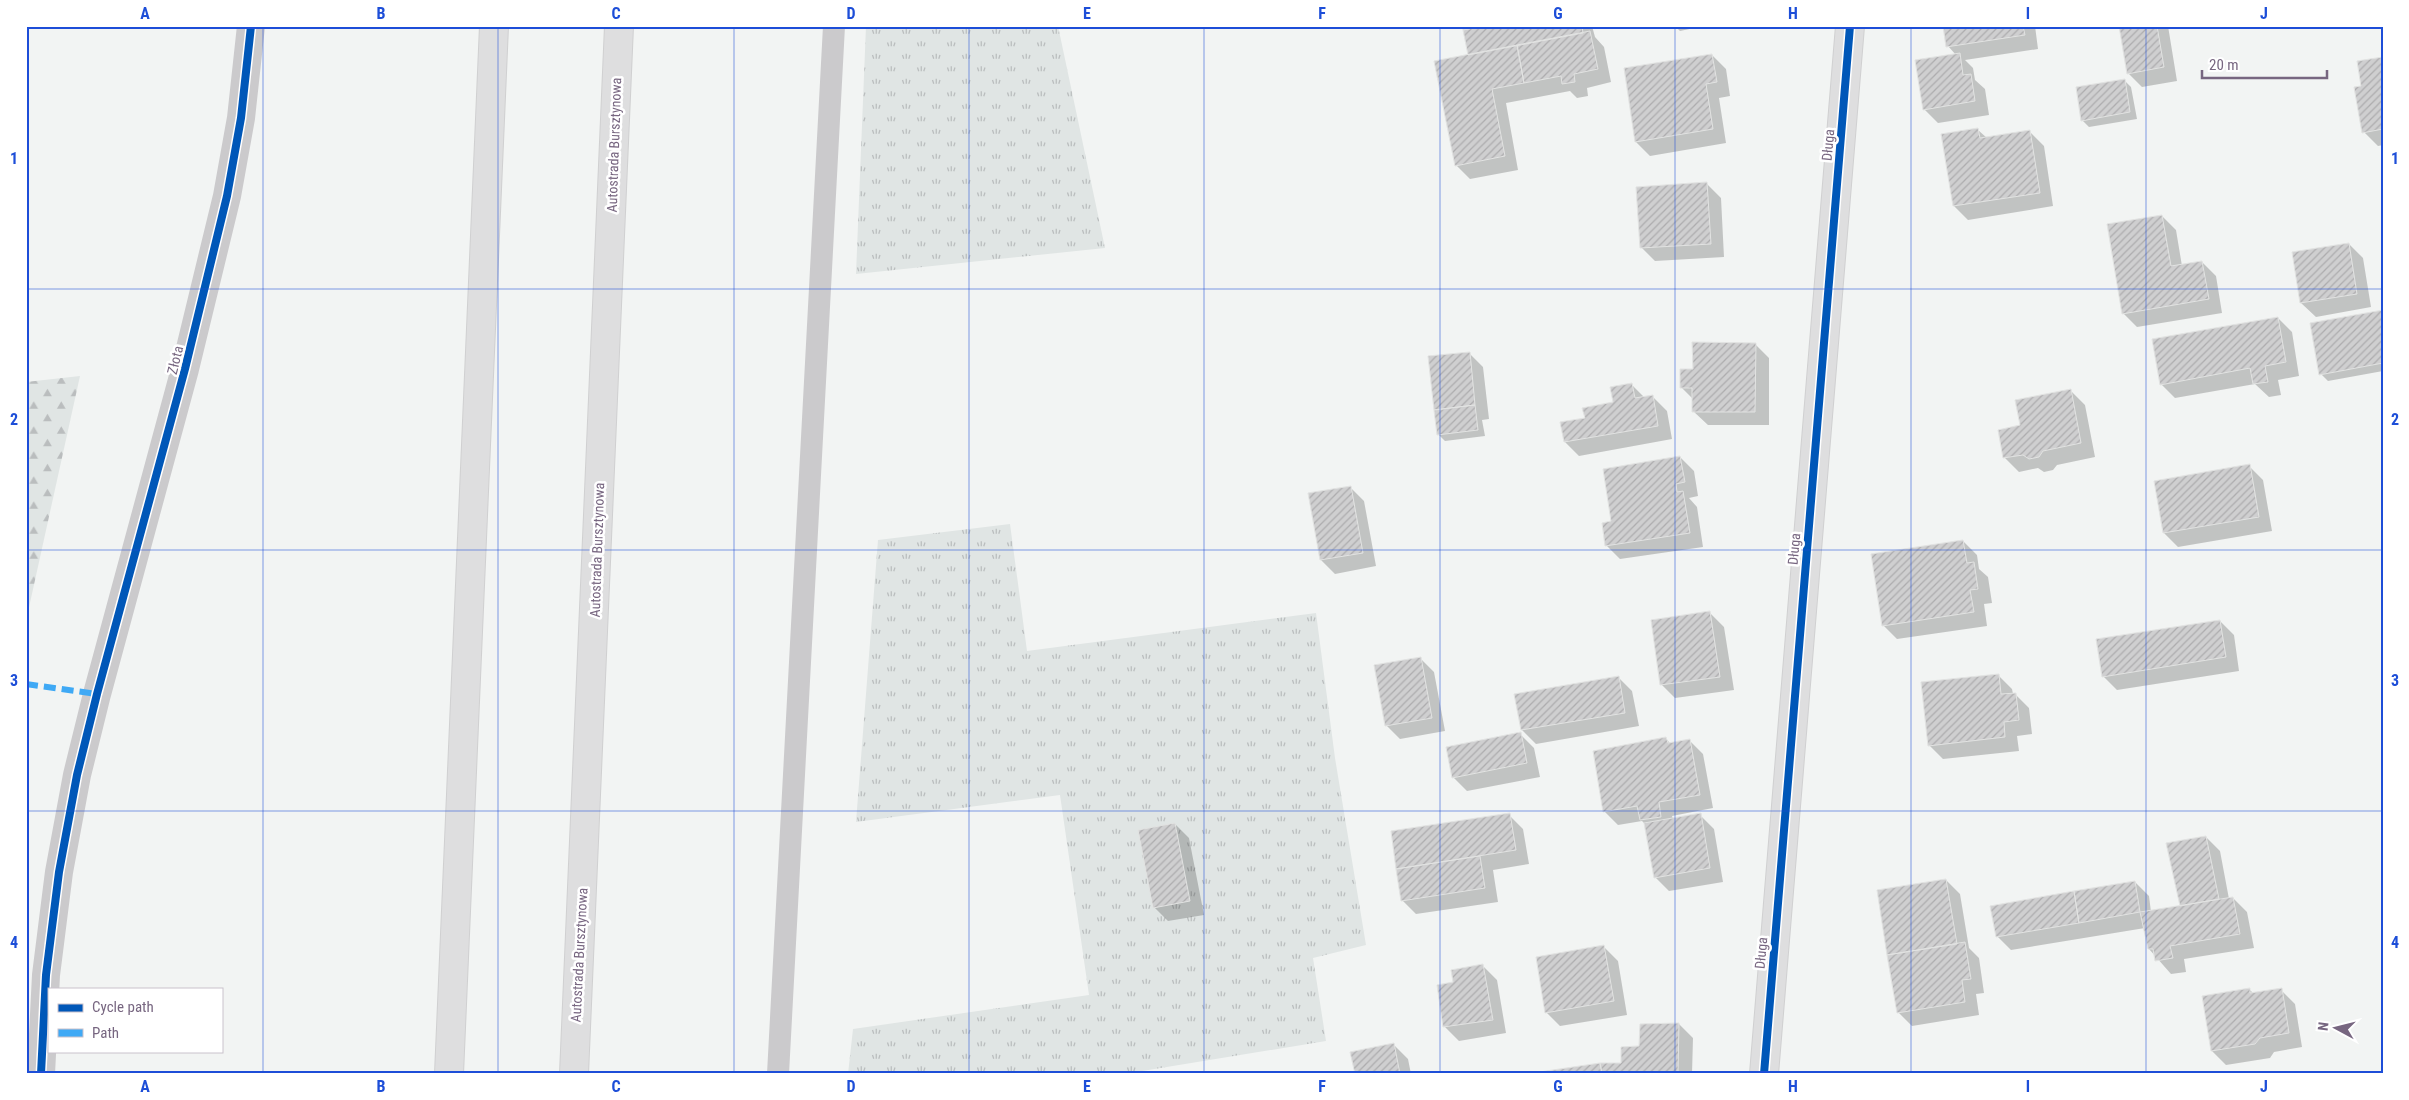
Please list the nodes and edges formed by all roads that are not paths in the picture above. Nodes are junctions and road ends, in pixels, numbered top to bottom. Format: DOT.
graph roads {
  1 [pos="252,26"];
  2 [pos="494,26"];
  3 [pos="619,26"];
  4 [pos="834,26"];
  5 [pos="1850,26"];
  6 [pos="41,1074"];
  7 [pos="449,1074"];
  8 [pos="574,1074"];
  9 [pos="778,1074"];
  10 [pos="1764,1074"];
  1 -- 6 [label="street, Złota"];
  2 -- 7 [label="main road"];
  3 -- 8 [label="main road, Autostrada Bursztynowa"];
  4 -- 9 [label="lane"];
  5 -- 10 [label="main road, Długa"];
}
